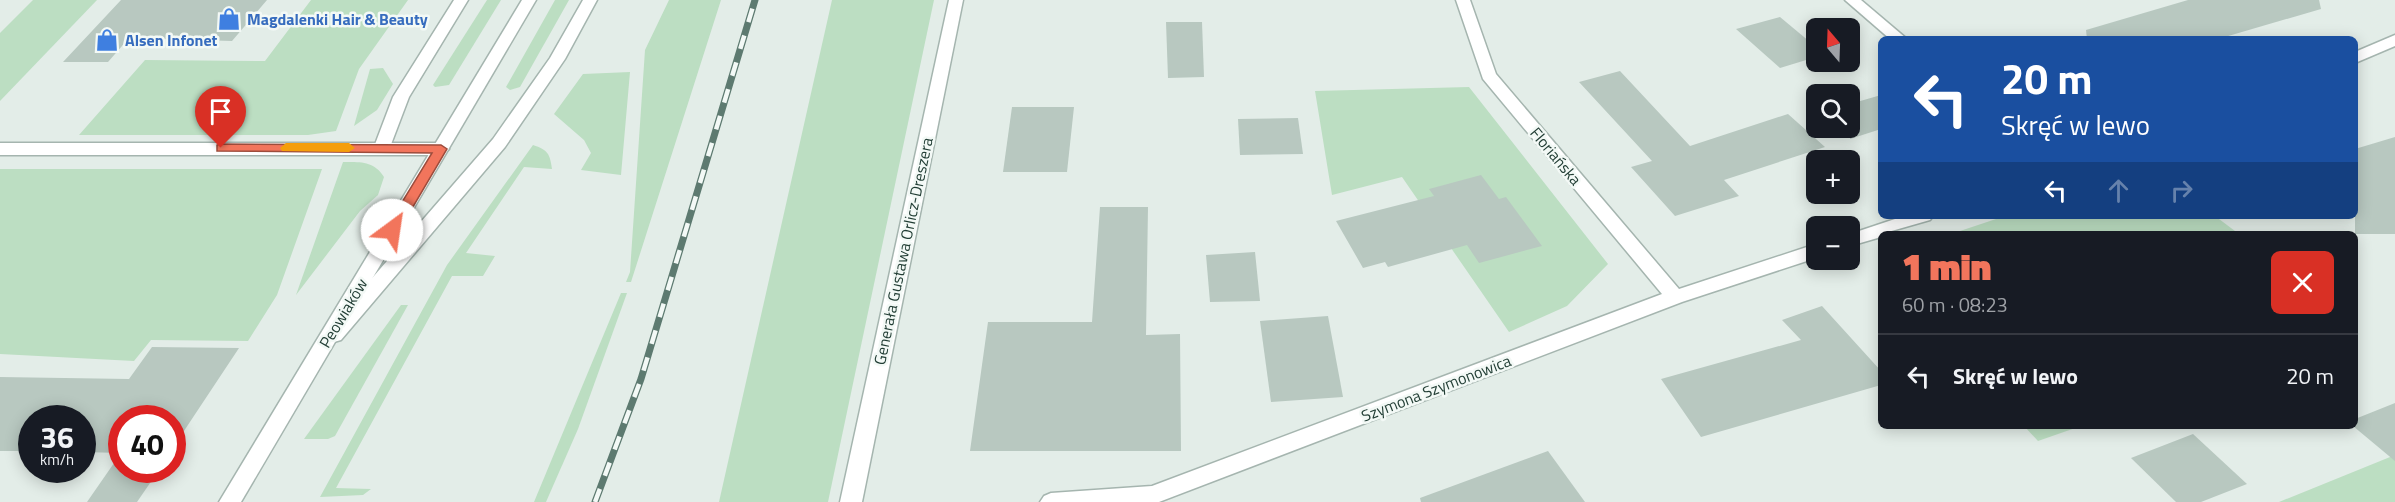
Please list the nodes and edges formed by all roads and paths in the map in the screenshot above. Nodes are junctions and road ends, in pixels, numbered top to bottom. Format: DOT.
graph roads {
  1 [pos="461,0"];
  2 [pos="529,0"];
  3 [pos="590,0"];
  4 [pos="956,0"];
  5 [pos="1463,0"];
  6 [pos="1852,0"];
  7 [pos="1895,36"];
  8 [pos="2395,40"];
  9 [pos="2358,57"];
  10 [pos="381,147"];
  11 [pos="0,149"];
  12 [pos="441,149"];
  13 [pos="1915,219"];
  14 [pos="1860,237"];
  15 [pos="1806,254"];
  16 [pos="1675,297"];
  17 [pos="319,352"];
  18 [pos="230,502"];
  19 [pos="851,502"];
  20 [pos="1051,502"];
  1 -- 10 [label="street"];
  2 -- 12 [label="street, Peowiaków"];
  3 -- 17 [label="street"];
  4 -- 19 [label="street, Generała Gustawa Orlicz-Dreszera"];
  5 -- 16 [label="street, Floriańska"];
  6 -- 7 [label="street"];
  8 -- 9 [label="street"];
  10 -- 11 [label="street"];
  10 -- 12 [label="street"];
  12 -- 17 [label="street, Peowiaków"];
  13 -- 14 [label="street"];
  15 -- 16 [label="street, Szymona Szymonowica"];
  16 -- 20 [label="street, Szymona Szymonowica"];
  17 -- 18 [label="street, Peowiaków"];
}
